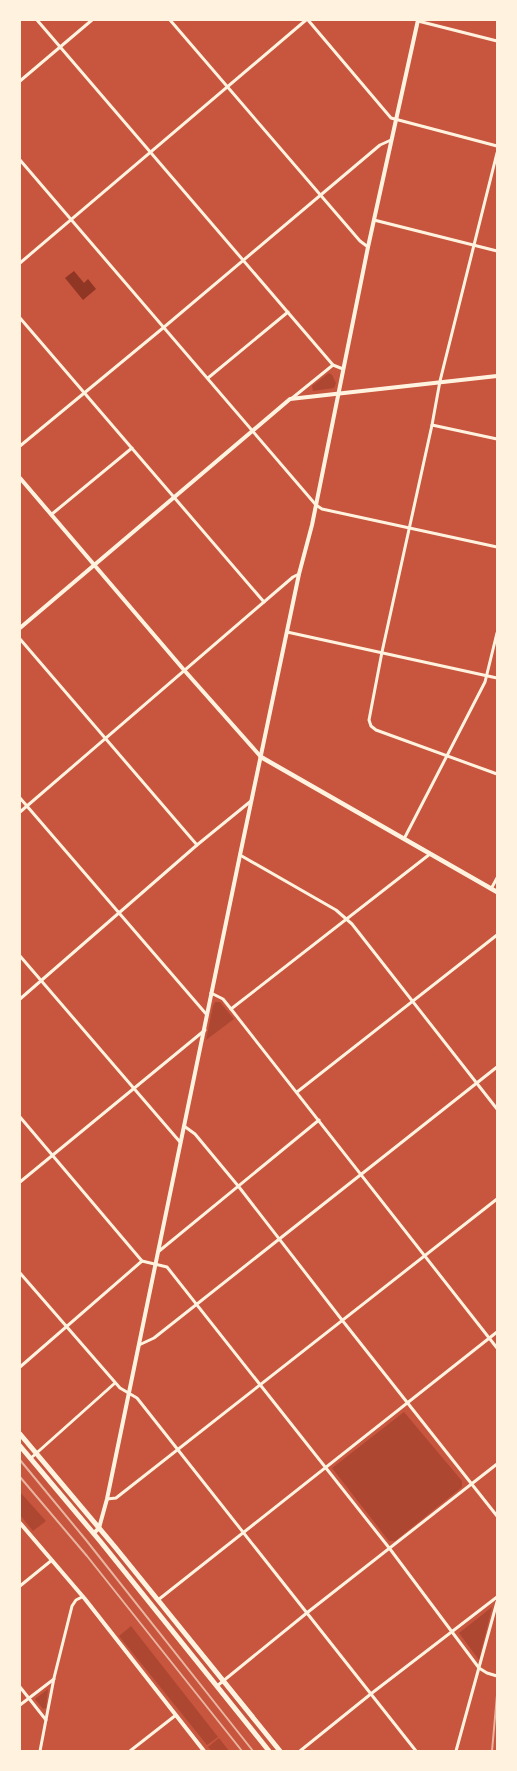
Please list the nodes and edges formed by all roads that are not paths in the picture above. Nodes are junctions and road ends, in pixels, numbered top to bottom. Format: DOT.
graph roads {
  1 [pos="37,20"];
  2 [pos="92,20"];
  3 [pos="170,20"];
  4 [pos="307,20"];
  5 [pos="418,21"];
  6 [pos="497,40"];
  7 [pos="60,47"];
  8 [pos="20,81"];
  9 [pos="228,88"];
  10 [pos="396,120"];
  11 [pos="392,140"];
  12 [pos="497,146"];
  13 [pos="152,152"];
  14 [pos="497,153"];
  15 [pos="20,160"];
  16 [pos="320,195"];
  17 [pos="70,220"];
  18 [pos="374,220"];
  19 [pos="473,245"];
  20 [pos="368,247"];
  21 [pos="497,251"];
  22 [pos="242,260"];
  23 [pos="20,263"];
  24 [pos="288,312"];
  25 [pos="20,318"];
  26 [pos="163,328"];
  27 [pos="333,365"];
  28 [pos="344,369"];
  29 [pos="497,376"];
  30 [pos="208,378"];
  31 [pos="440,381"];
  32 [pos="84,393"];
  33 [pos="339,393"];
  34 [pos="290,399"];
  35 [pos="432,425"];
  36 [pos="252,431"];
  37 [pos="497,439"];
  38 [pos="20,446"];
  39 [pos="132,448"];
  40 [pos="20,478"];
  41 [pos="173,498"];
  42 [pos="316,505"];
  43 [pos="52,514"];
  44 [pos="409,528"];
  45 [pos="497,547"];
  46 [pos="94,564"];
  47 [pos="299,574"];
  48 [pos="264,602"];
  49 [pos="20,628"];
  50 [pos="287,632"];
  51 [pos="497,633"];
  52 [pos="20,639"];
  53 [pos="382,652"];
  54 [pos="184,670"];
  55 [pos="488,676"];
  56 [pos="497,678"];
  57 [pos="106,738"];
  58 [pos="446,756"];
  59 [pos="262,757"];
  60 [pos="497,774"];
  61 [pos="20,798"];
  62 [pos="252,801"];
  63 [pos="27,806"];
  64 [pos="20,812"];
  65 [pos="404,839"];
  66 [pos="197,845"];
  67 [pos="430,854"];
  68 [pos="240,855"];
  69 [pos="497,878"];
  70 [pos="491,889"];
  71 [pos="497,892"];
  72 [pos="120,912"];
  73 [pos="347,920"];
  74 [pos="497,935"];
  75 [pos="20,956"];
  76 [pos="41,981"];
  77 [pos="211,993"];
  78 [pos="20,999"];
  79 [pos="412,1001"];
  80 [pos="232,1009"];
  81 [pos="207,1015"];
  82 [pos="205,1030"];
  83 [pos="497,1067"];
  84 [pos="477,1082"];
  85 [pos="133,1088"];
  86 [pos="297,1092"];
  87 [pos="497,1109"];
  88 [pos="20,1117"];
  89 [pos="319,1120"];
  90 [pos="184,1126"];
  91 [pos="180,1142"];
  92 [pos="52,1155"];
  93 [pos="362,1174"];
  94 [pos="20,1182"];
  95 [pos="239,1187"];
  96 [pos="497,1199"];
  97 [pos="278,1239"];
  98 [pos="157,1253"];
  99 [pos="425,1256"];
  100 [pos="142,1261"];
  101 [pos="155,1264"];
  102 [pos="20,1273"];
  103 [pos="196,1304"];
  104 [pos="342,1320"];
  105 [pos="66,1326"];
  106 [pos="497,1332"];
  107 [pos="489,1338"];
  108 [pos="138,1345"];
  109 [pos="497,1348"];
  110 [pos="20,1367"];
  111 [pos="116,1383"];
  112 [pos="260,1385"];
  113 [pos="129,1392"];
  114 [pos="407,1403"];
  115 [pos="20,1434"];
  116 [pos="20,1446"];
  117 [pos="178,1449"];
  118 [pos="37,1453"];
  119 [pos="31,1458"];
  120 [pos="497,1464"];
  121 [pos="325,1467"];
  122 [pos="472,1484"];
  123 [pos="107,1499"];
  124 [pos="497,1516"];
  125 [pos="20,1523"];
  126 [pos="99,1528"];
  127 [pos="244,1531"];
  128 [pos="94,1533"];
  129 [pos="390,1549"];
  130 [pos="52,1560"];
  131 [pos="20,1586"];
  132 [pos="82,1597"];
  133 [pos="497,1598"];
  134 [pos="158,1600"];
  135 [pos="497,1602"];
  136 [pos="308,1612"];
  137 [pos="452,1631"];
  138 [pos="479,1668"];
  139 [pos="497,1676"];
  140 [pos="54,1678"];
  141 [pos="223,1680"];
  142 [pos="217,1686"];
  143 [pos="20,1687"];
  144 [pos="372,1694"];
  145 [pos="29,1698"];
  146 [pos="20,1705"];
  147 [pos="176,1715"];
  148 [pos="46,1721"];
  149 [pos="40,1751"];
  150 [pos="130,1751"];
  151 [pos="204,1751"];
  152 [pos="269,1751"];
  153 [pos="280,1751"];
  154 [pos="300,1751"];
  155 [pos="416,1751"];
  156 [pos="456,1751"];
  1 -- 7 [label="street"];
  2 -- 7 [label="street"];
  3 -- 9 [label="street"];
  4 -- 9 [label="street"];
  4 -- 10 [label="street"];
  5 -- 6 [label="street"];
  5 -- 10 [label="street"];
  7 -- 8 [label="street"];
  7 -- 13 [label="street"];
  9 -- 13 [label="street"];
  9 -- 16 [label="street"];
  10 -- 11 [label="street"];
  10 -- 12 [label="street"];
  11 -- 16 [label="street"];
  11 -- 18 [label="street"];
  13 -- 17 [label="street"];
  13 -- 22 [label="street"];
  14 -- 19 [label="street"];
  15 -- 17 [label="street"];
  16 -- 20 [label="street"];
  16 -- 22 [label="street"];
  17 -- 23 [label="street"];
  17 -- 26 [label="street"];
  18 -- 19 [label="street"];
  18 -- 20 [label="street"];
  19 -- 21 [label="street"];
  19 -- 31 [label="street"];
  20 -- 28 [label="street"];
  22 -- 24 [label="street"];
  22 -- 26 [label="street"];
  24 -- 27 [label="street"];
  24 -- 30 [label="street"];
  25 -- 32 [label="street"];
  26 -- 30 [label="street"];
  26 -- 32 [label="street"];
  27 -- 28 [label="street"];
  27 -- 34 [label="street"];
  28 -- 33 [label="street"];
  29 -- 31 [label="street"];
  30 -- 36 [label="street"];
  31 -- 33 [label="street"];
  31 -- 35 [label="street"];
  32 -- 38 [label="street"];
  32 -- 39 [label="street"];
  33 -- 34 [label="street"];
  33 -- 42 [label="street"];
  34 -- 36 [label="street"];
  35 -- 37 [label="street"];
  35 -- 44 [label="street"];
  36 -- 41 [label="street"];
  36 -- 42 [label="street"];
  39 -- 41 [label="street"];
  39 -- 43 [label="street"];
  40 -- 43 [label="street"];
  41 -- 46 [label="street"];
  41 -- 48 [label="street"];
  42 -- 44 [label="street"];
  42 -- 47 [label="street"];
  43 -- 46 [label="street"];
  44 -- 45 [label="street"];
  44 -- 53 [label="street"];
  46 -- 49 [label="street"];
  46 -- 54 [label="street"];
  47 -- 48 [label="street"];
  47 -- 50 [label="street"];
  48 -- 54 [label="street"];
  50 -- 53 [label="street"];
  50 -- 59 [label="street"];
  51 -- 55 [label="street"];
  52 -- 57 [label="street"];
  53 -- 55 [label="street"];
  53 -- 58 [label="street"];
  54 -- 57 [label="street"];
  54 -- 59 [label="street"];
  55 -- 56 [label="street"];
  55 -- 58 [label="street"];
  57 -- 63 [label="street"];
  57 -- 66 [label="street"];
  58 -- 60 [label="street"];
  58 -- 65 [label="street"];
  59 -- 62 [label="street"];
  59 -- 65 [label="main road"];
  61 -- 63 [label="street"];
  62 -- 66 [label="street"];
  62 -- 68 [label="street"];
  63 -- 64 [label="street"];
  63 -- 72 [label="street"];
  65 -- 67 [label="main road"];
  66 -- 72 [label="street"];
  67 -- 70 [label="main road"];
  67 -- 73 [label="street"];
  68 -- 73 [label="street"];
  68 -- 77 [label="street"];
  69 -- 70 [label="street"];
  70 -- 71 [label="main road"];
  72 -- 76 [label="street"];
  72 -- 81 [label="street"];
  73 -- 79 [label="street"];
  73 -- 80 [label="street"];
  74 -- 79 [label="street"];
  75 -- 76 [label="street"];
  76 -- 78 [label="street"];
  76 -- 85 [label="street"];
  77 -- 80 [label="street"];
  77 -- 81 [label="street"];
  79 -- 84 [label="street"];
  79 -- 86 [label="street"];
  80 -- 86 [label="street"];
  81 -- 82 [label="street"];
  82 -- 85 [label="street"];
  82 -- 90 [label="street"];
  83 -- 84 [label="street"];
  84 -- 87 [label="street"];
  84 -- 93 [label="street"];
  85 -- 91 [label="street"];
  85 -- 92 [label="street"];
  86 -- 89 [label="street"];
  88 -- 92 [label="street"];
  89 -- 93 [label="street"];
  89 -- 95 [label="street"];
  90 -- 91 [label="street"];
  90 -- 95 [label="street"];
  91 -- 98 [label="street"];
  92 -- 94 [label="street"];
  92 -- 100 [label="street"];
  93 -- 97 [label="street"];
  93 -- 99 [label="street"];
  95 -- 97 [label="street"];
  95 -- 98 [label="street"];
  96 -- 99 [label="street"];
  97 -- 103 [label="street"];
  97 -- 104 [label="street"];
  98 -- 101 [label="street"];
  99 -- 104 [label="street"];
  99 -- 107 [label="street"];
  100 -- 101 [label="street"];
  100 -- 105 [label="street"];
  101 -- 103 [label="street"];
  101 -- 108 [label="street"];
  102 -- 105 [label="street"];
  103 -- 108 [label="street"];
  103 -- 112 [label="street"];
  104 -- 112 [label="street"];
  104 -- 114 [label="street"];
  105 -- 110 [label="street"];
  105 -- 111 [label="street"];
  106 -- 107 [label="street"];
  107 -- 109 [label="street"];
  107 -- 114 [label="street"];
  108 -- 113 [label="street"];
  111 -- 113 [label="street"];
  111 -- 118 [label="street"];
  112 -- 117 [label="street"];
  112 -- 121 [label="street"];
  113 -- 117 [label="street"];
  113 -- 123 [label="street"];
  114 -- 121 [label="street"];
  114 -- 122 [label="street"];
  115 -- 118 [label="main road"];
  116 -- 119 [label="main road"];
  117 -- 123 [label="street"];
  117 -- 127 [label="street"];
  118 -- 119 [label="street"];
  118 -- 126 [label="main road"];
  119 -- 128 [label="main road"];
  120 -- 122 [label="street"];
  121 -- 127 [label="street"];
  121 -- 129 [label="street"];
  122 -- 124 [label="street"];
  122 -- 129 [label="street"];
  123 -- 126 [label="street"];
  125 -- 130 [label="street"];
  126 -- 128 [label="street"];
  126 -- 134 [label="main road"];
  127 -- 134 [label="street"];
  127 -- 136 [label="street"];
  128 -- 142 [label="main road"];
  129 -- 136 [label="street"];
  129 -- 137 [label="street"];
  130 -- 131 [label="street"];
  130 -- 132 [label="street"];
  132 -- 140 [label="street"];
  132 -- 147 [label="street"];
  133 -- 137 [label="street"];
  134 -- 141 [label="main road"];
  135 -- 138 [label="street"];
  136 -- 141 [label="street"];
  136 -- 144 [label="street"];
  137 -- 138 [label="street"];
  137 -- 144 [label="street"];
  138 -- 139 [label="street"];
  138 -- 156 [label="street"];
  140 -- 145 [label="street"];
  140 -- 148 [label="street"];
  141 -- 142 [label="street"];
  141 -- 153 [label="main road"];
  142 -- 152 [label="main road"];
  143 -- 145 [label="street"];
  144 -- 154 [label="street"];
  144 -- 155 [label="street"];
  145 -- 146 [label="street"];
  145 -- 148 [label="street"];
  147 -- 150 [label="street"];
  147 -- 151 [label="street"];
  148 -- 149 [label="street"];
}
